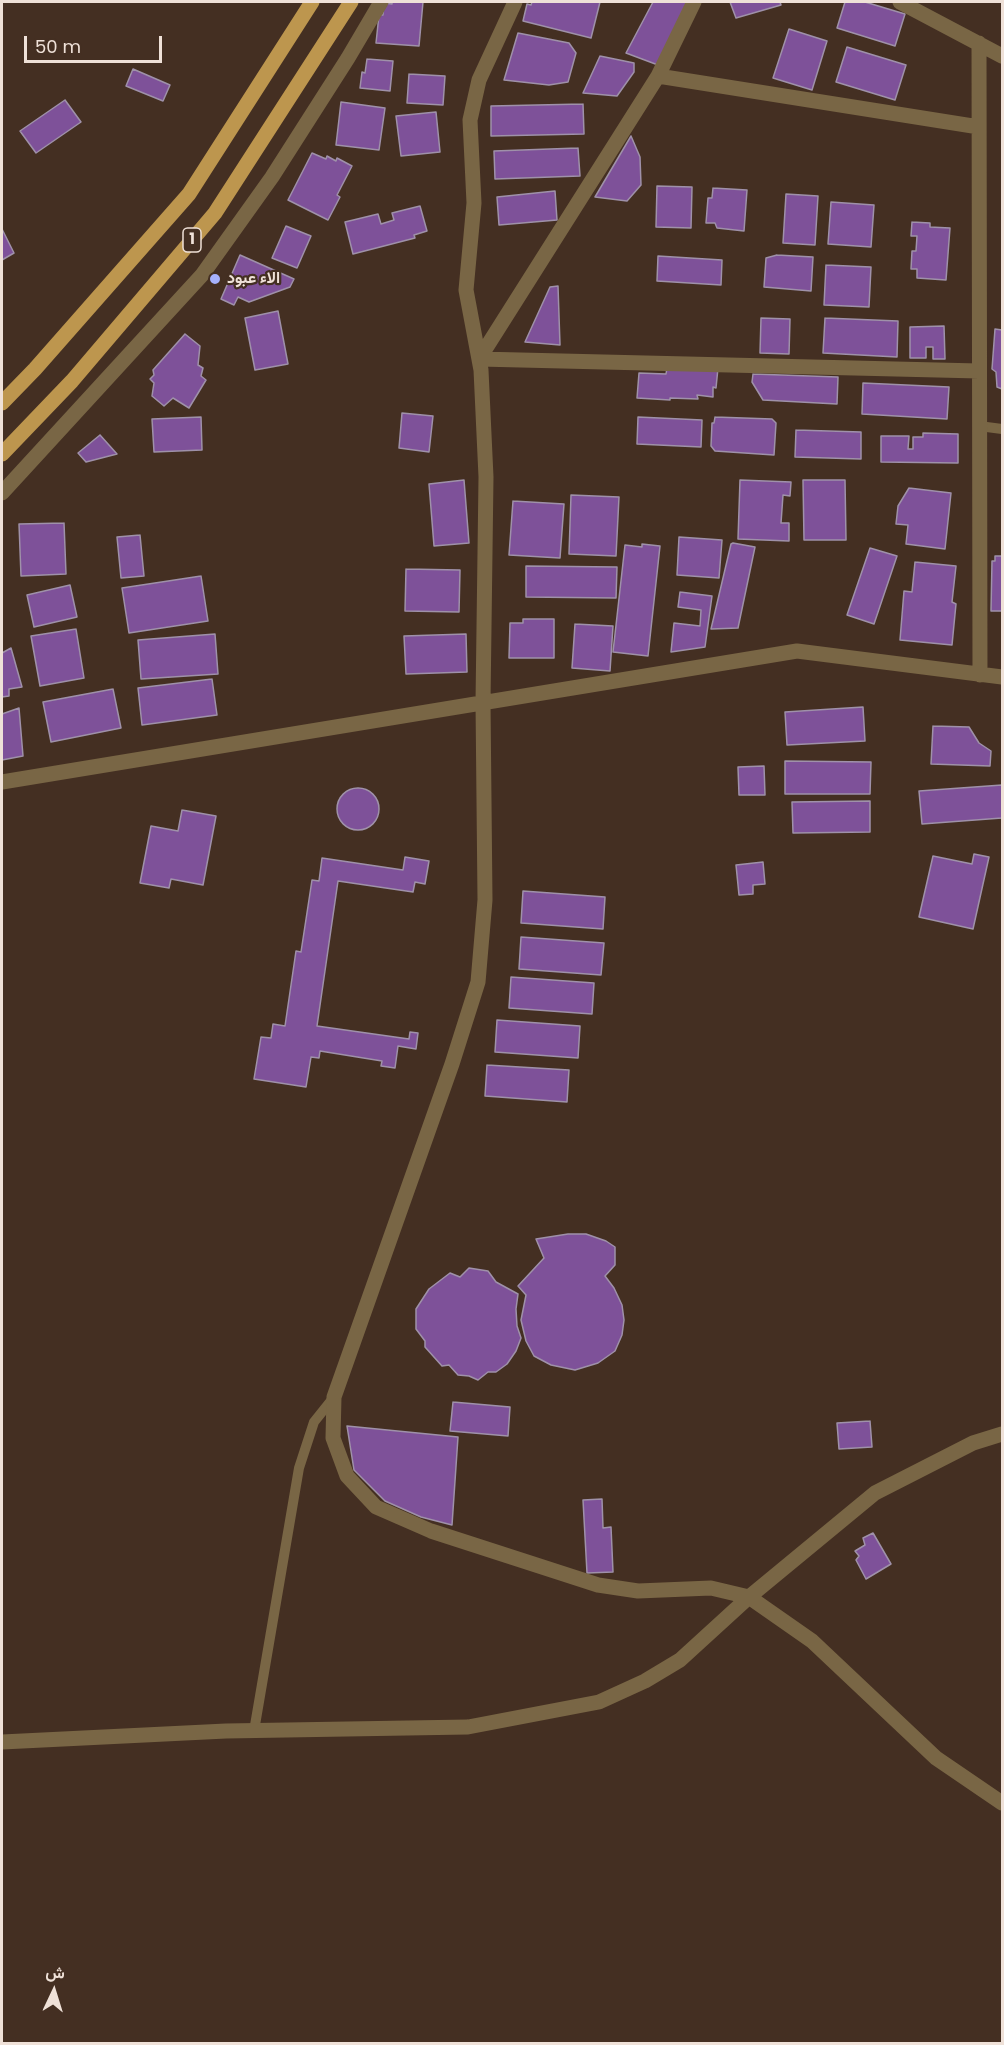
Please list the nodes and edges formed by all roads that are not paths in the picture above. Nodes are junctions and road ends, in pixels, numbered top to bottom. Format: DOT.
graph roads {
  1 [pos="312,2"];
  2 [pos="351,2"];
  3 [pos="381,2"];
  4 [pos="515,2"];
  5 [pos="694,2"];
  6 [pos="900,2"];
  7 [pos="979,43"];
  8 [pos="1002,56"];
  9 [pos="658,76"];
  10 [pos="979,127"];
  11 [pos="479,359"];
  12 [pos="979,371"];
  13 [pos="2,403"];
  14 [pos="979,426"];
  15 [pos="1002,429"];
  16 [pos="2,454"];
  17 [pos="2,493"];
  18 [pos="980,675"];
  19 [pos="1002,677"];
  20 [pos="483,702"];
  21 [pos="2,782"];
  22 [pos="334,1396"];
  23 [pos="1002,1434"];
  24 [pos="749,1597"];
  25 [pos="254,1731"];
  26 [pos="2,1742"];
  27 [pos="1002,1803"];
  1 -- 13 [label="main road, 1"];
  2 -- 16 [label="main road, 1"];
  3 -- 17 [label="street"];
  4 -- 11 [label="street"];
  5 -- 9 [label="street"];
  6 -- 7 [label="street"];
  7 -- 8 [label="street"];
  7 -- 10 [label="street"];
  9 -- 10 [label="street"];
  9 -- 11 [label="street"];
  10 -- 12 [label="street"];
  11 -- 12 [label="street"];
  11 -- 20 [label="street"];
  12 -- 14 [label="street"];
  14 -- 15 [label="lane"];
  14 -- 18 [label="street"];
  18 -- 19 [label="street"];
  18 -- 20 [label="street"];
  20 -- 21 [label="street"];
  20 -- 22 [label="street"];
  22 -- 24 [label="street"];
  22 -- 25 [label="lane"];
  23 -- 24 [label="street"];
  24 -- 25 [label="street"];
  24 -- 27 [label="street"];
  25 -- 26 [label="street"];
}
